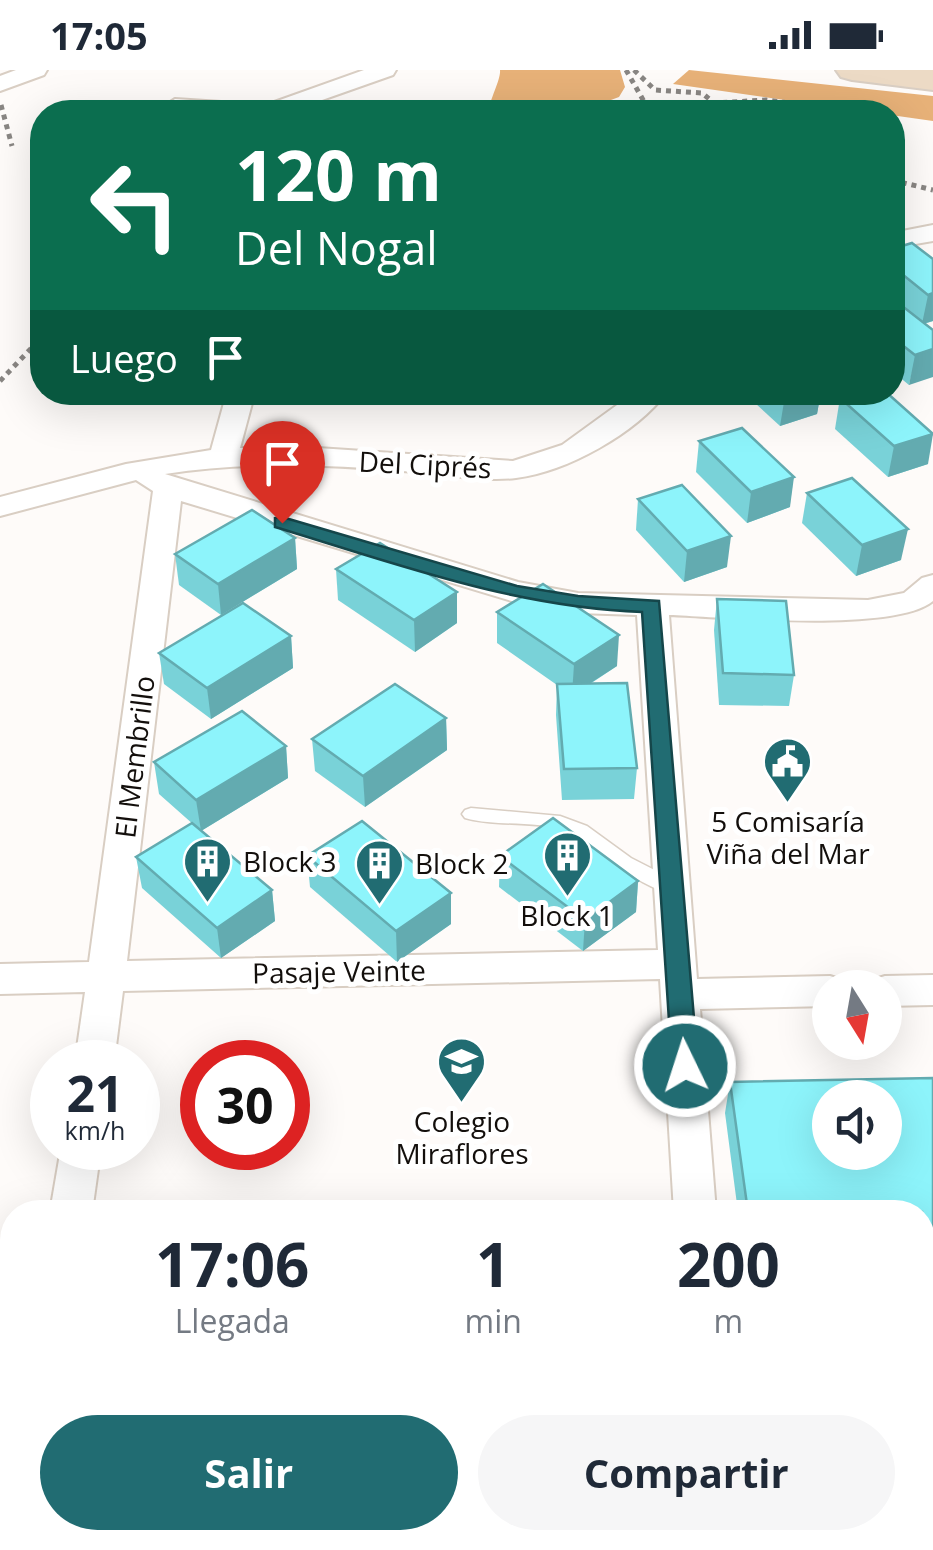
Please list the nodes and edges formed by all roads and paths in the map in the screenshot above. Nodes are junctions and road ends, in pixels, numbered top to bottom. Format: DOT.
graph roads {
  1 [pos="36,70"];
  2 [pos="386,70"];
  3 [pos="626,70"];
  4 [pos="634,70"];
  5 [pos="852,70"];
  6 [pos="933,80"];
  7 [pos="0,84"];
  8 [pos="304,100"];
  9 [pos="643,100"];
  10 [pos="710,100"];
  11 [pos="1,108"];
  12 [pos="12,146"];
  13 [pos="905,183"];
  14 [pos="933,190"];
  15 [pos="933,234"];
  16 [pos="905,239"];
  17 [pos="30,350"];
  18 [pos="0,381"];
  19 [pos="238,405"];
  20 [pos="636,405"];
  21 [pos="227,458"];
  22 [pos="135,470"];
  23 [pos="168,488"];
  24 [pos="0,507"];
  25 [pos="933,586"];
  26 [pos="652,606"];
  27 [pos="472,814"];
  28 [pos="672,887"];
  29 [pos="108,977"];
  30 [pos="0,979"];
  31 [pos="679,979"];
  32 [pos="812,990"];
  33 [pos="902,990"];
  34 [pos="933,990"];
  35 [pos="98,1040"];
  36 [pos="78,1170"];
  37 [pos="73,1200"];
  38 [pos="694,1200"];
  1 -- 7 [label="street"];
  2 -- 8 [label="street"];
  3 -- 9 [label="path"];
  4 -- 10 [label="path"];
  5 -- 6 [label="street"];
  11 -- 12 [label="path"];
  13 -- 14 [label="path"];
  15 -- 16 [label="street"];
  17 -- 18 [label="path"];
  19 -- 21 [label="street"];
  20 -- 21 [label="street, Del Ciprés"];
  21 -- 22 [label="street, Del Ciprés"];
  22 -- 23 [label="street"];
  22 -- 24 [label="street, Del Ciprés"];
  23 -- 26 [label="street"];
  23 -- 29 [label="street, El Membrillo"];
  25 -- 26 [label="street"];
  26 -- 28 [label="street"];
  27 -- 28 [label="lane"];
  28 -- 31 [label="street"];
  29 -- 30 [label="street, Pasaje Veinte"];
  29 -- 31 [label="street, Pasaje Veinte"];
  29 -- 35 [label="street, El Membrillo"];
  31 -- 32 [label="street, Pasaje Veinte"];
  31 -- 38 [label="street"];
  33 -- 34 [label="street"];
  36 -- 37 [label="street"];
}
